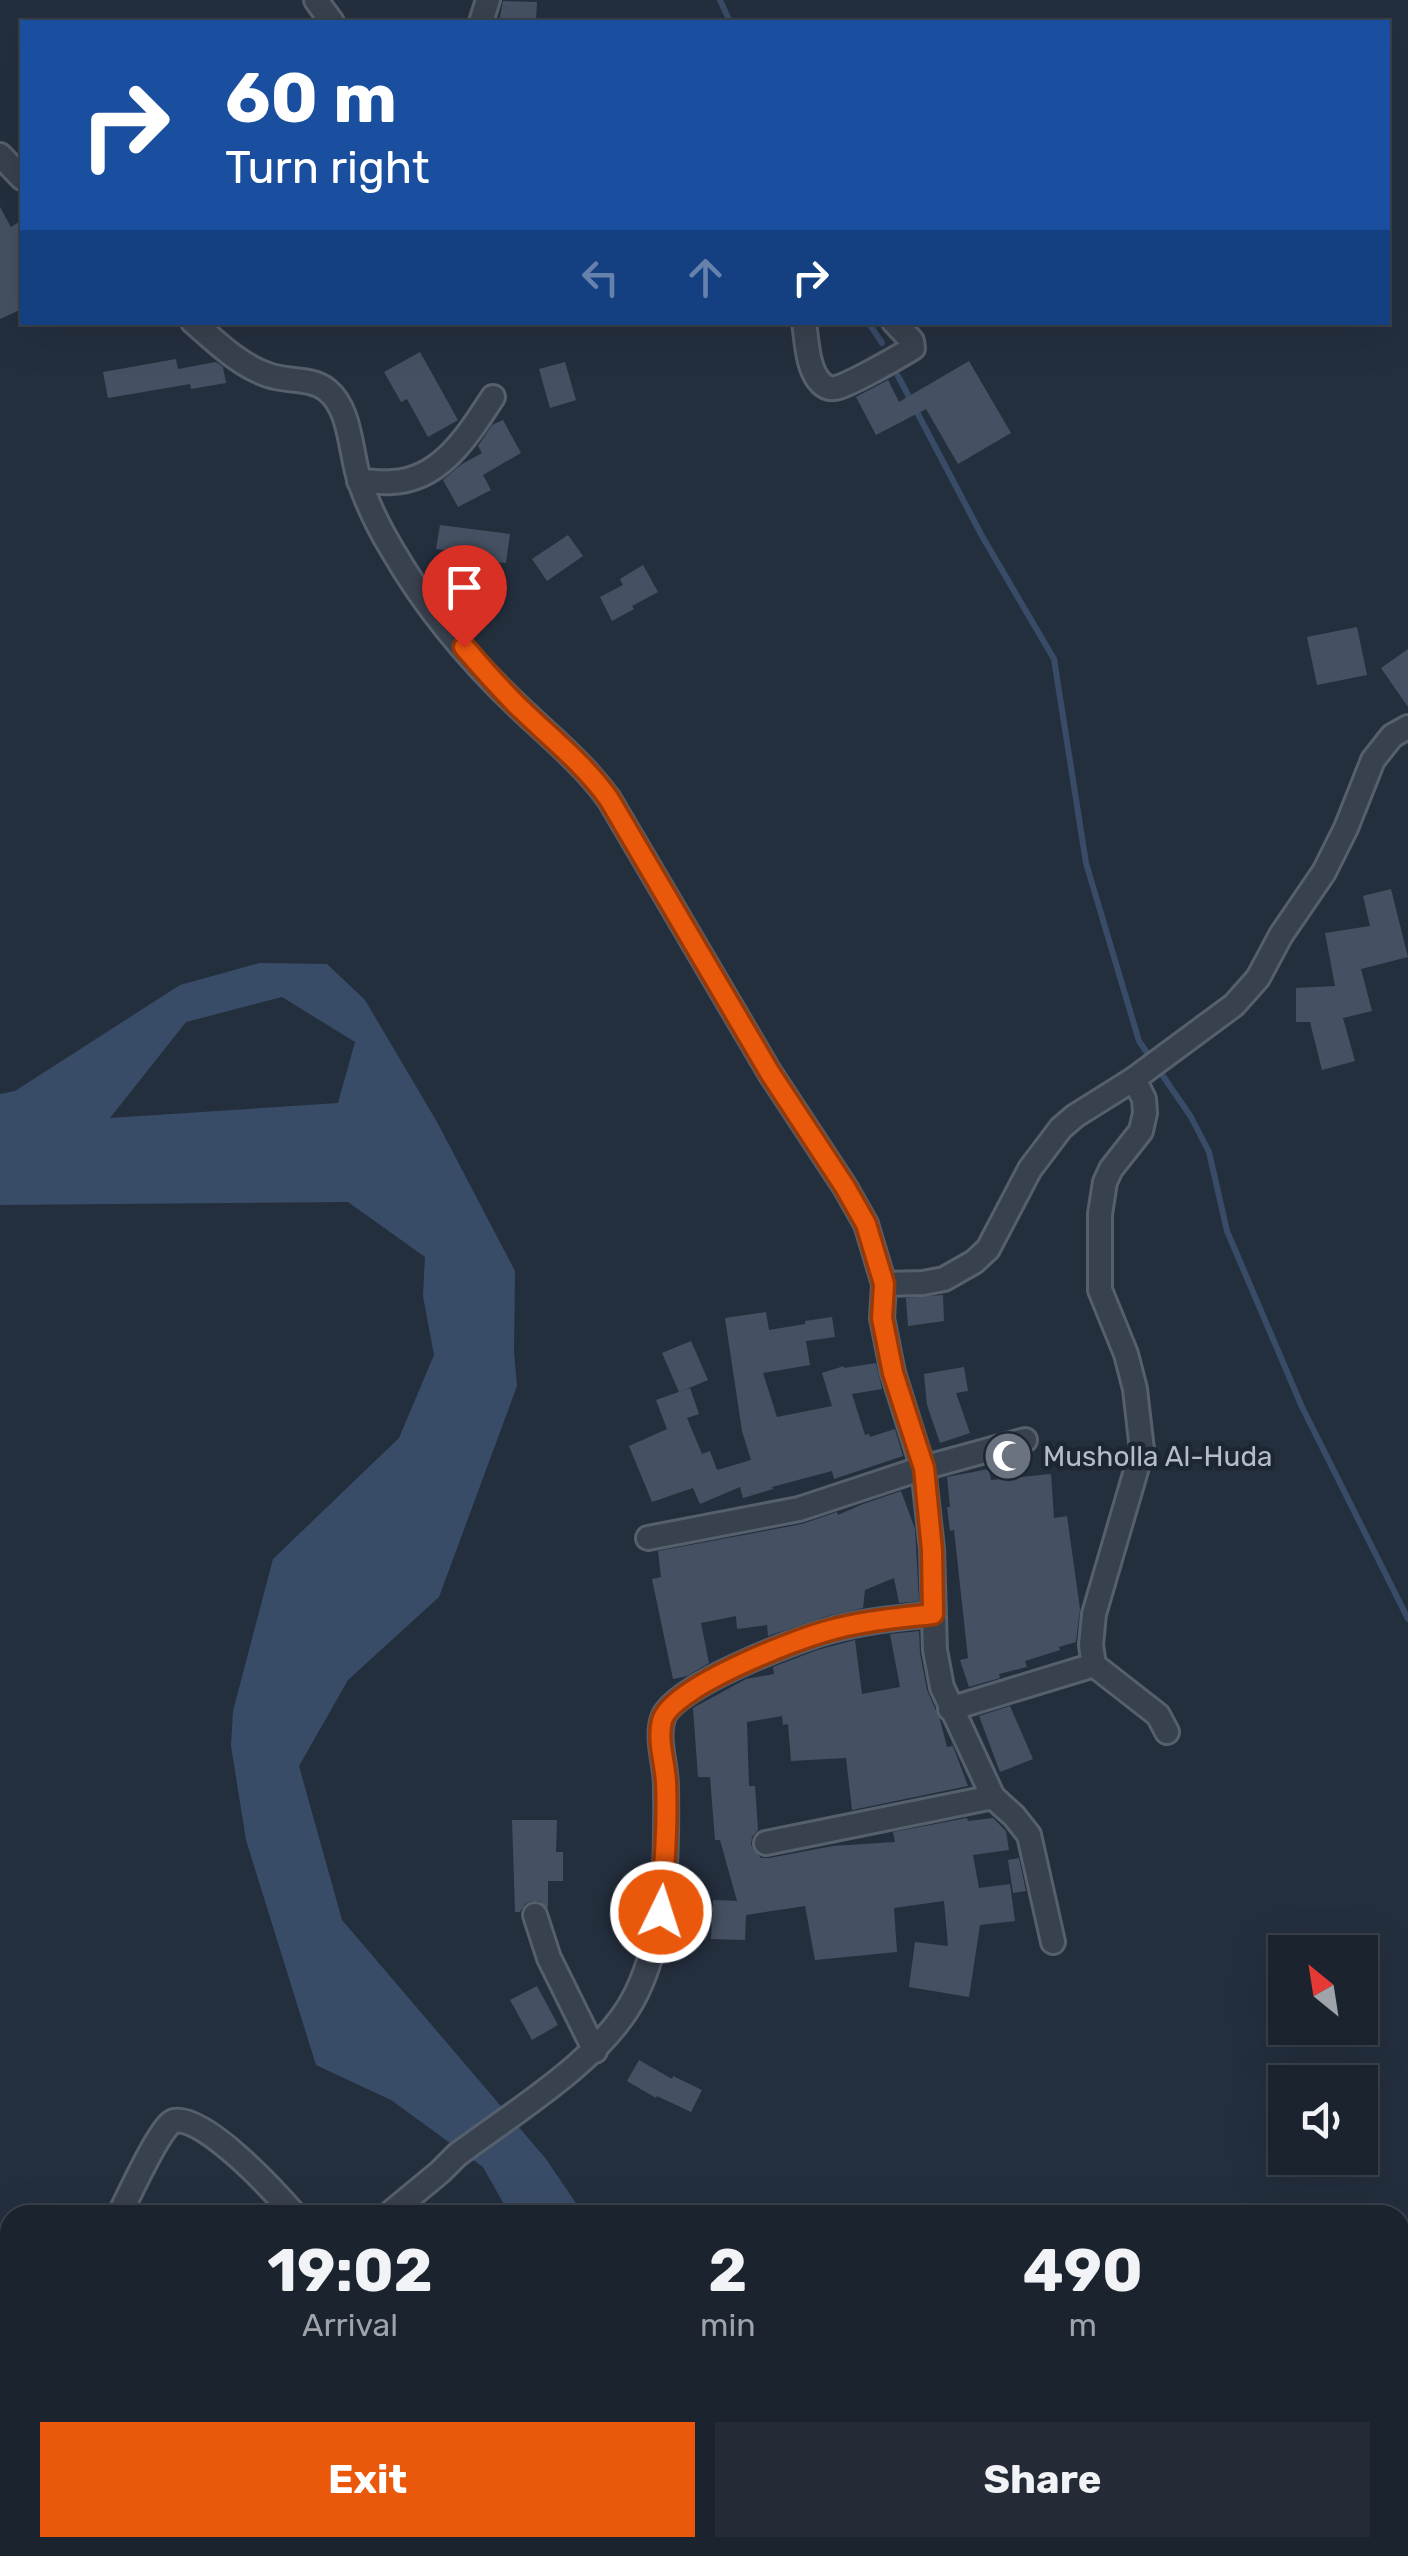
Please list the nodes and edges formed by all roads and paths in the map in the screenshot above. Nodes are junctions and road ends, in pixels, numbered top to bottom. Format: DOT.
graph roads {
  1 [pos="0,155"];
  2 [pos="20,176"];
  3 [pos="197,325"];
  4 [pos="804,325"];
  5 [pos="897,325"];
  6 [pos="494,397"];
  7 [pos="360,481"];
  8 [pos="1408,727"];
  9 [pos="1141,1074"];
  10 [pos="884,1284"];
  11 [pos="1024,1440"];
  12 [pos="924,1468"];
  13 [pos="648,1538"];
  14 [pos="933,1614"];
  15 [pos="1094,1665"];
  16 [pos="950,1709"];
  17 [pos="1167,1732"];
  18 [pos="992,1797"];
  19 [pos="766,1844"];
  20 [pos="535,1915"];
  21 [pos="1053,1942"];
  22 [pos="594,2050"];
  23 [pos="124,2205"];
  24 [pos="286,2205"];
  25 [pos="400,2205"];
  1 -- 2 [label="street"];
  3 -- 7 [label="street"];
  4 -- 5 [label="street"];
  6 -- 7 [label="street"];
  7 -- 10 [label="street"];
  8 -- 9 [label="street"];
  9 -- 10 [label="street"];
  9 -- 15 [label="street"];
  10 -- 12 [label="street"];
  11 -- 12 [label="street"];
  12 -- 13 [label="street"];
  12 -- 14 [label="street"];
  14 -- 16 [label="street"];
  14 -- 22 [label="street"];
  15 -- 16 [label="street"];
  15 -- 17 [label="street"];
  16 -- 18 [label="street"];
  18 -- 19 [label="street"];
  18 -- 21 [label="street"];
  20 -- 22 [label="street"];
  22 -- 25 [label="street"];
  23 -- 24 [label="street"];
}
